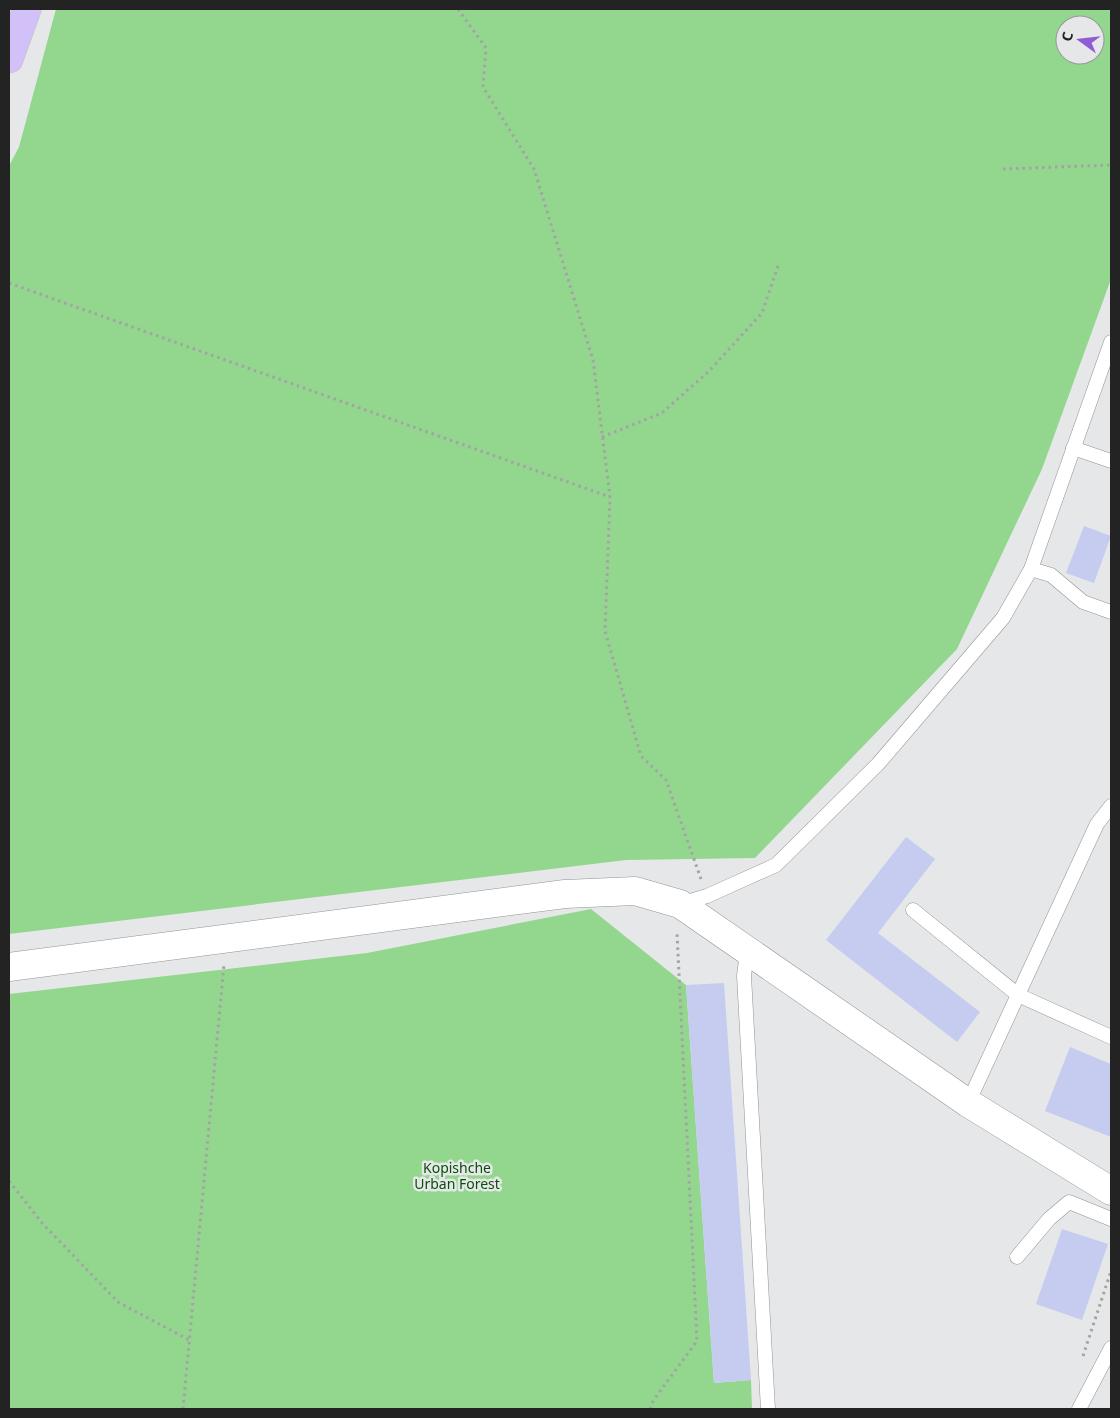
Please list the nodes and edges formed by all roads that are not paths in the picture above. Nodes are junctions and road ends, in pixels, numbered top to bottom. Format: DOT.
graph roads {
  1 [pos="27,9"];
  2 [pos="9,59"];
  3 [pos="1111,342"];
  4 [pos="1073,448"];
  5 [pos="1111,461"];
  6 [pos="1031,569"];
  7 [pos="1111,612"];
  8 [pos="1111,806"];
  9 [pos="680,904"];
  10 [pos="913,910"];
  11 [pos="747,951"];
  12 [pos="9,968"];
  13 [pos="1018,995"];
  14 [pos="1111,1037"];
  15 [pos="968,1103"];
  16 [pos="1111,1191"];
  17 [pos="1111,1219"];
  18 [pos="1017,1257"];
  19 [pos="1111,1348"];
  20 [pos="768,1409"];
  21 [pos="1079,1409"];
  1 -- 2 [label="main road"];
  3 -- 4 [label="lane"];
  4 -- 5 [label="lane"];
  4 -- 6 [label="lane"];
  6 -- 7 [label="lane"];
  6 -- 9 [label="lane"];
  8 -- 13 [label="lane"];
  9 -- 11 [label="street"];
  9 -- 12 [label="street"];
  10 -- 13 [label="lane"];
  11 -- 15 [label="street"];
  11 -- 20 [label="lane"];
  13 -- 14 [label="lane"];
  13 -- 15 [label="lane"];
  15 -- 16 [label="street"];
  17 -- 18 [label="lane"];
  19 -- 21 [label="lane"];
}
